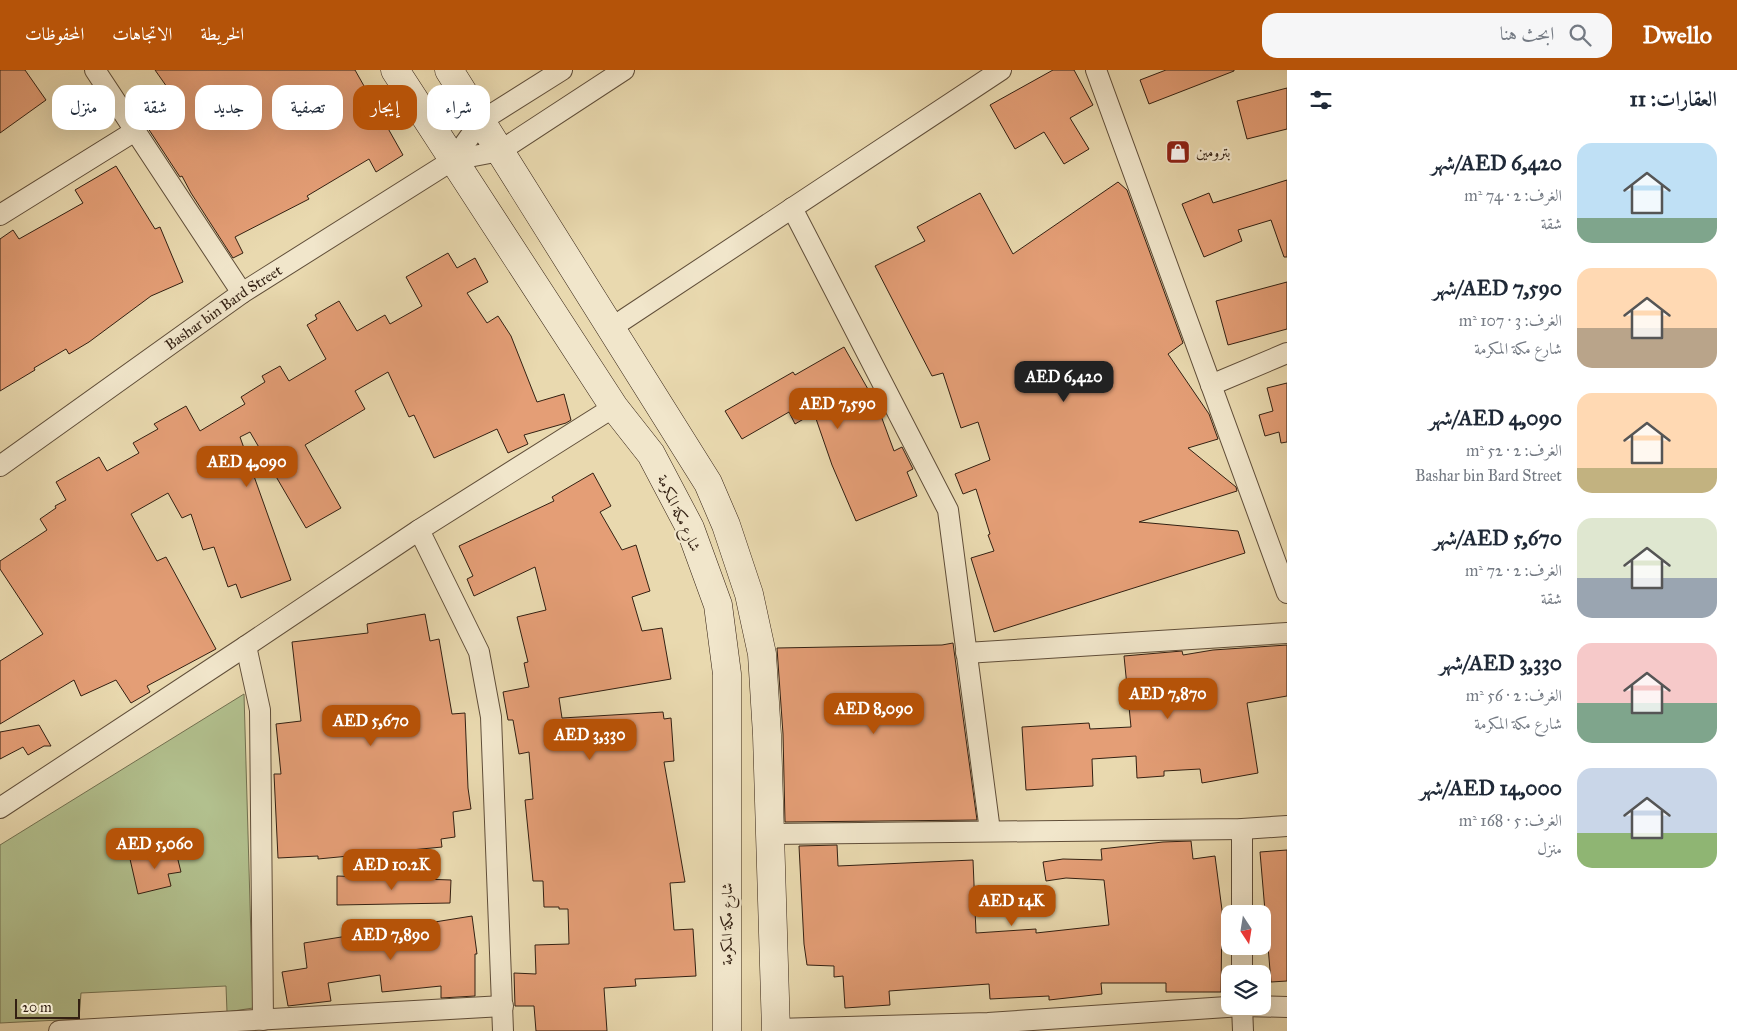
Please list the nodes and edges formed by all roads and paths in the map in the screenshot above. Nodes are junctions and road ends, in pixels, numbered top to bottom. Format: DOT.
graph roads {
  1 [pos="95,70"];
  2 [pos="395,70"];
  3 [pos="449,70"];
  4 [pos="562,70"];
  5 [pos="624,70"];
  6 [pos="1001,70"];
  7 [pos="1096,70"];
  8 [pos="458,85"];
  9 [pos="490,115"];
  10 [pos="475,130"];
  11 [pos="487,130"];
  12 [pos="135,131"];
  13 [pos="500,151"];
  14 [pos="453,160"];
  15 [pos="792,208"];
  16 [pos="0,215"];
  17 [pos="242,293"];
  18 [pos="611,328"];
  19 [pos="1287,353"];
  20 [pos="1211,385"];
  21 [pos="614,407"];
  22 [pos="0,466"];
  23 [pos="420,530"];
  24 [pos="1287,593"];
  25 [pos="1287,633"];
  26 [pos="246,646"];
  27 [pos="966,652"];
  28 [pos="0,808"];
  29 [pos="1287,826"];
  30 [pos="1242,829"];
  31 [pos="990,831"];
  32 [pos="770,834"];
  33 [pos="1242,905"];
  34 [pos="503,1006"];
  35 [pos="1271,1007"];
  36 [pos="1287,1007"];
  37 [pos="1221,1008"];
  38 [pos="1242,1015"];
  39 [pos="263,1020"];
  40 [pos="988,1027"];
  41 [pos="776,1030"];
  42 [pos="59,1031"];
  43 [pos="503,1031"];
  44 [pos="726,1031"];
  45 [pos="1243,1031"];
  1 -- 12 [label="street"];
  2 -- 14 [label="main road, شارع مكة المكرمة"];
  3 -- 8 [label="main road"];
  4 -- 9 [label="street, Bashar bin Bard Street"];
  5 -- 13 [label="street, Bashar bin Bard Street"];
  6 -- 15 [label="street"];
  7 -- 20 [label="street"];
  10 -- 14 [label="street, Bashar bin Bard Street"];
  11 -- 13 [label="main road"];
  12 -- 16 [label="street"];
  12 -- 17 [label="street"];
  13 -- 14 [label="street, Bashar bin Bard Street"];
  13 -- 18 [label="main road"];
  14 -- 17 [label="street, Bashar bin Bard Street"];
  14 -- 21 [label="main road, شارع مكة المكرمة"];
  15 -- 18 [label="street"];
  15 -- 27 [label="street"];
  17 -- 22 [label="street, Bashar bin Bard Street"];
  18 -- 32 [label="main road"];
  19 -- 20 [label="street"];
  20 -- 24 [label="street"];
  21 -- 23 [label="street"];
  21 -- 44 [label="main road, شارع مكة المكرمة"];
  23 -- 26 [label="street"];
  23 -- 34 [label="street"];
  25 -- 27 [label="street"];
  26 -- 28 [label="street"];
  26 -- 39 [label="street"];
  27 -- 31 [label="street"];
  29 -- 30 [label="street"];
  30 -- 31 [label="street"];
  30 -- 33 [label="street"];
  31 -- 32 [label="street"];
  32 -- 41 [label="main road"];
  34 -- 39 [label="street"];
  34 -- 43 [label="street"];
  35 -- 36 [label="street"];
  37 -- 40 [label="street"];
  38 -- 45 [label="street"];
  39 -- 42 [label="street"];
  40 -- 41 [label="street"];
}
